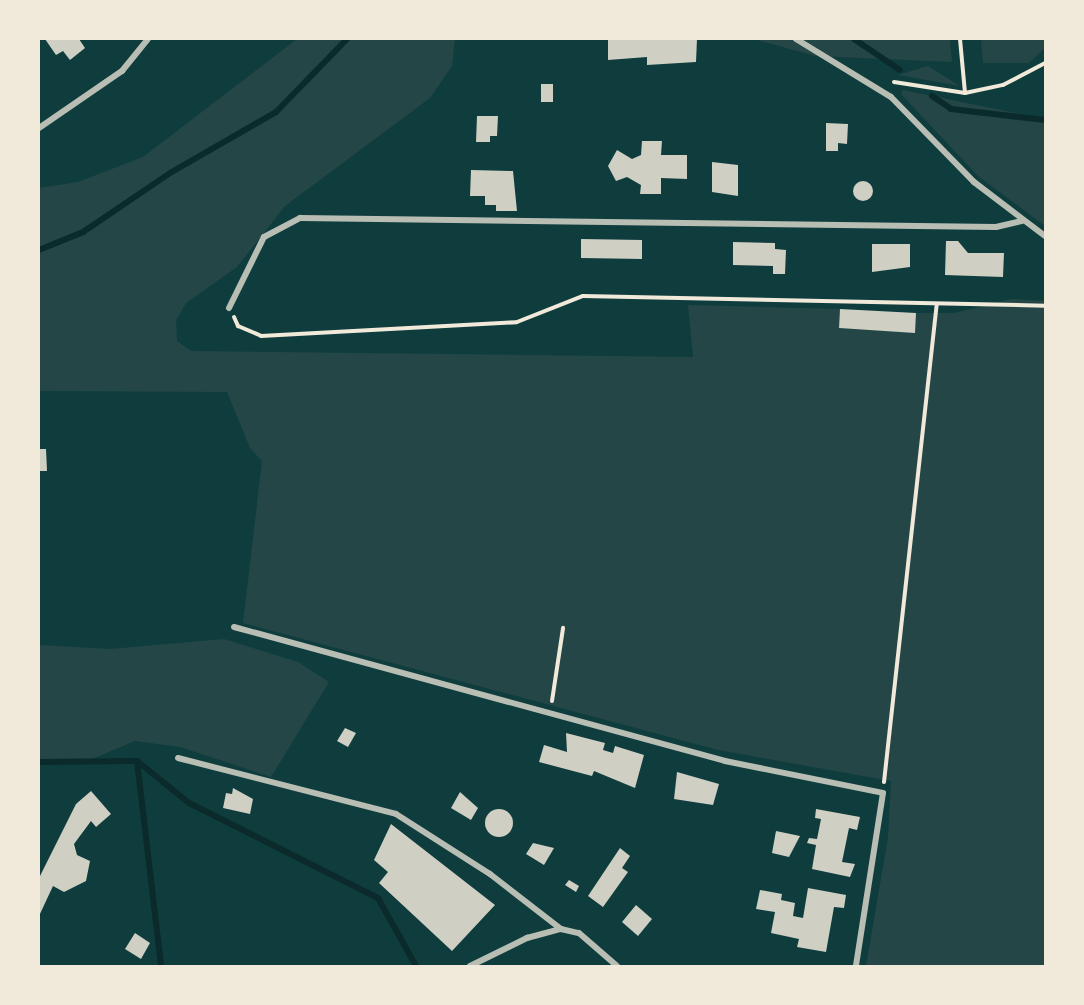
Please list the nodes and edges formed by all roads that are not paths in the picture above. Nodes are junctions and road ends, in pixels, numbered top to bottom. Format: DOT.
graph roads {
  1 [pos="148,39"];
  2 [pos="796,39"];
  3 [pos="39,128"];
  4 [pos="1022,221"];
  5 [pos="1045,236"];
  6 [pos="229,308"];
  7 [pos="234,627"];
  8 [pos="178,758"];
  9 [pos="561,929"];
  10 [pos="471,966"];
  11 [pos="617,966"];
  12 [pos="856,966"];
  1 -- 3 [label="street"];
  2 -- 4 [label="street"];
  4 -- 5 [label="street"];
  4 -- 6 [label="street"];
  7 -- 12 [label="street"];
  8 -- 9 [label="street"];
  9 -- 10 [label="street"];
  9 -- 11 [label="street"];
}
